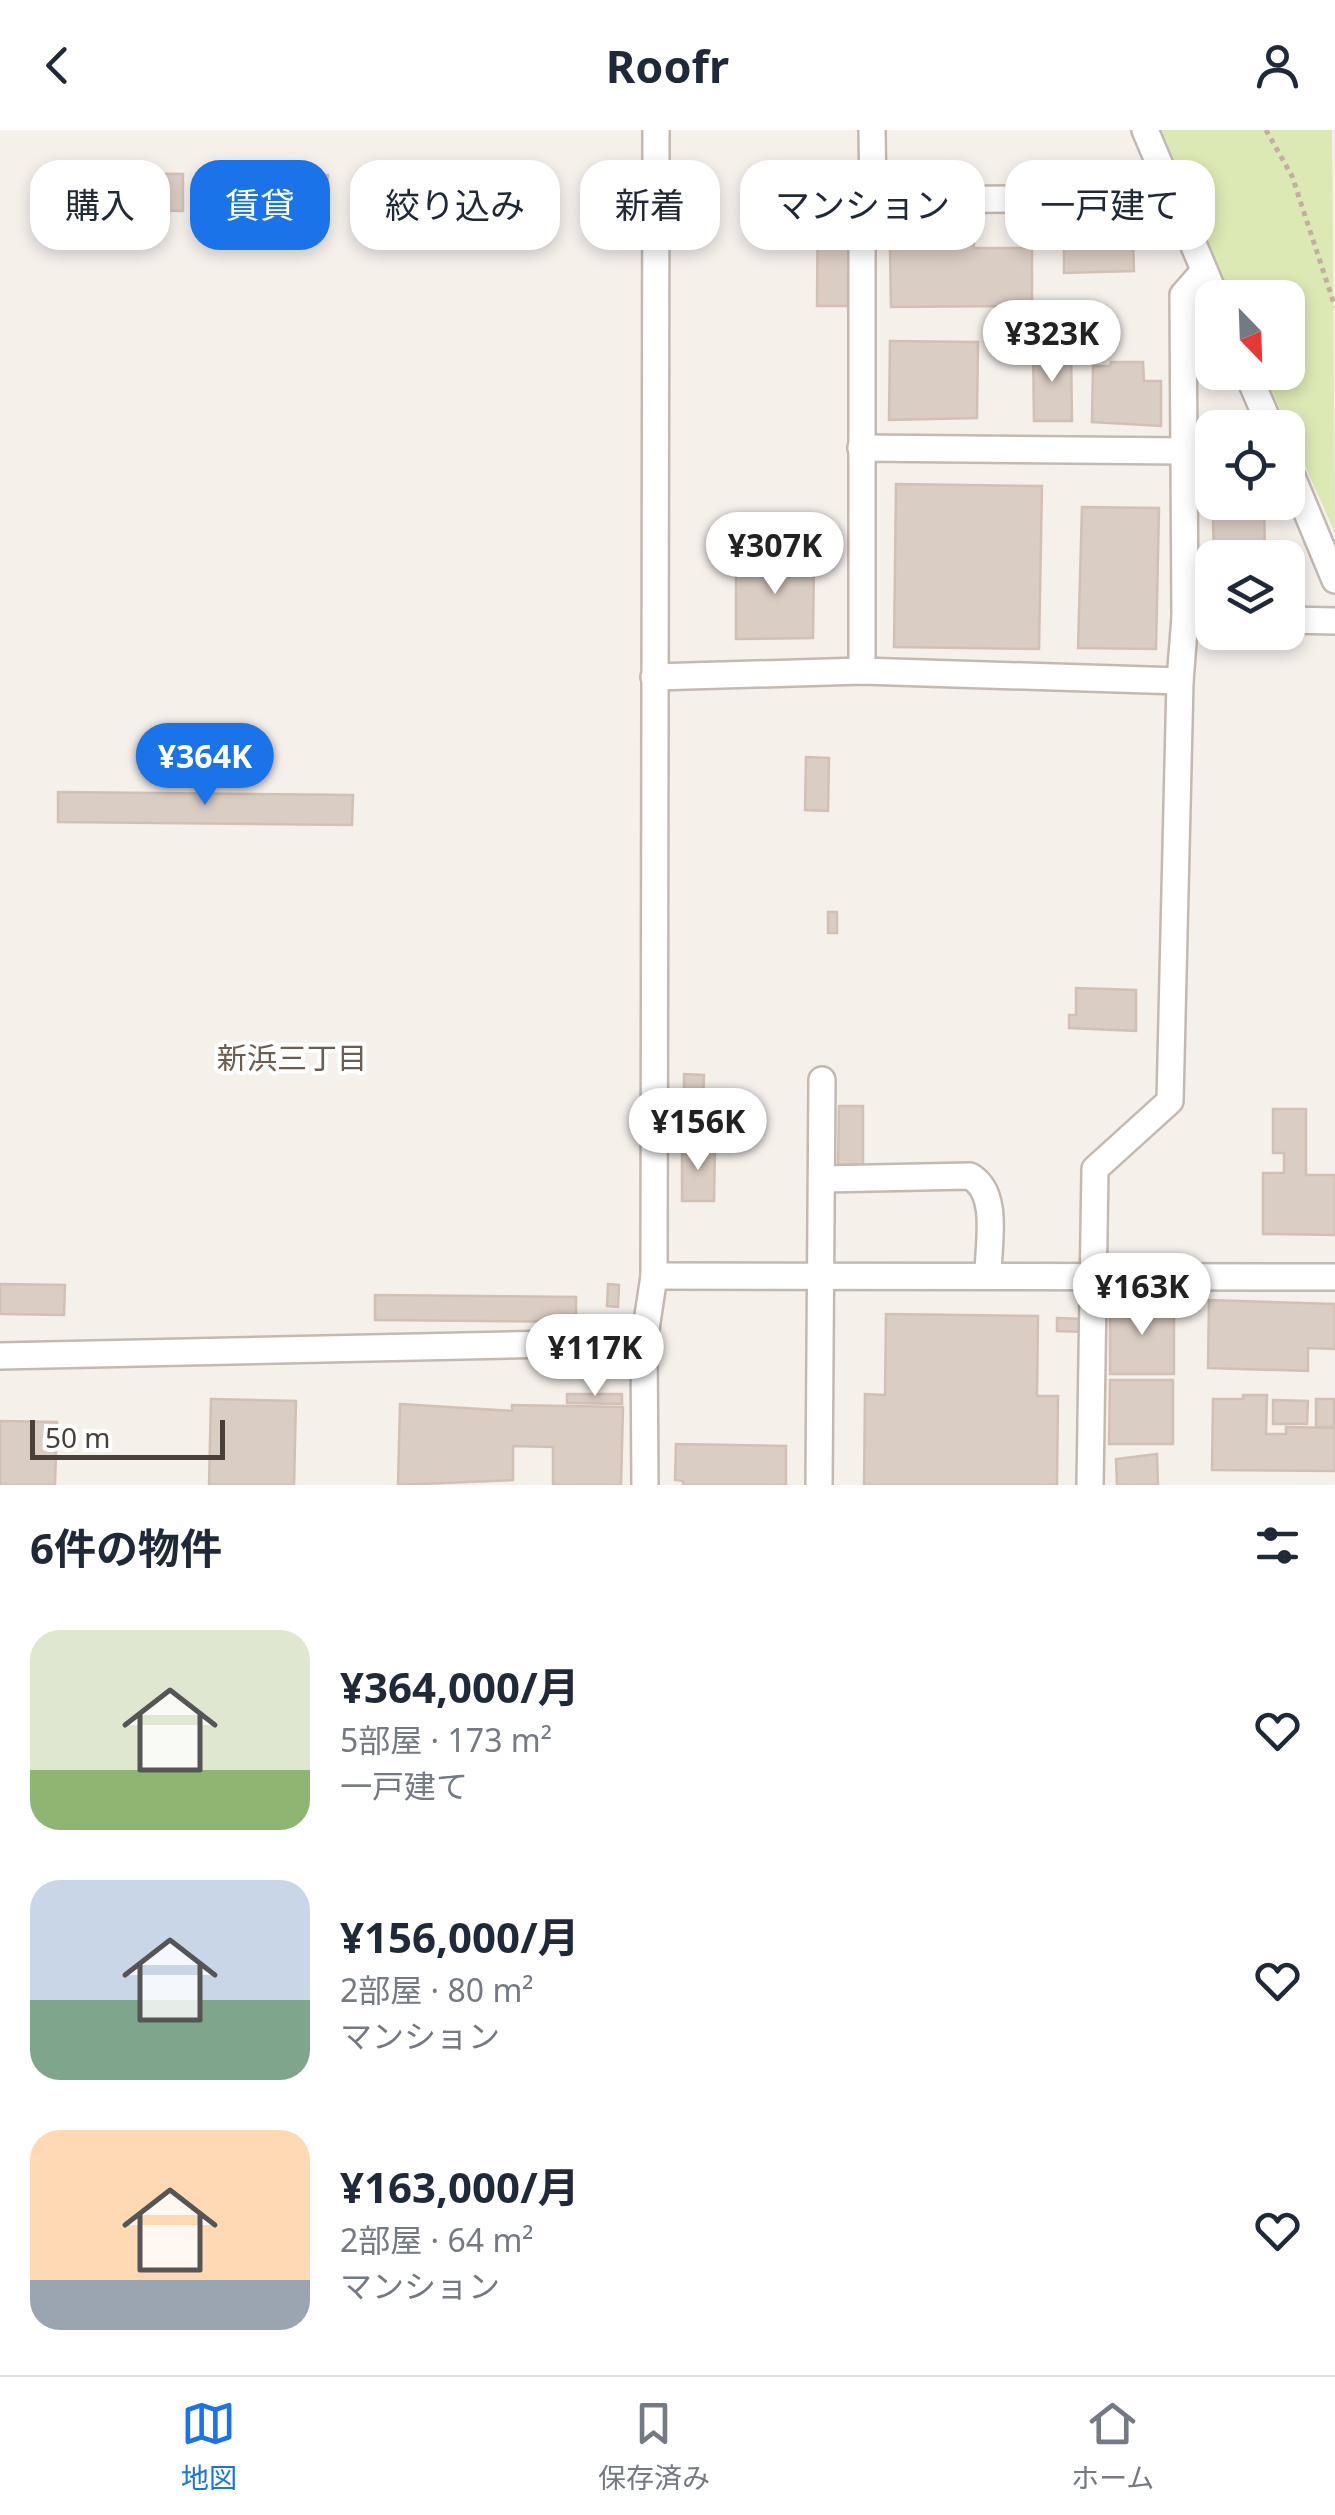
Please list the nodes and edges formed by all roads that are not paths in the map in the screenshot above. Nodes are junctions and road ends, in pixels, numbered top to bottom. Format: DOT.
graph roads {
  1 [pos="656,130"];
  2 [pos="872,130"];
  3 [pos="1144,130"];
  4 [pos="872,160"];
  5 [pos="1158,160"];
  6 [pos="862,250"];
  7 [pos="1196,250"];
  8 [pos="1204,270"];
  9 [pos="1208,280"];
  10 [pos="861,448"];
  11 [pos="1184,451"];
  12 [pos="1305,508"];
  13 [pos="1335,580"];
  14 [pos="1185,617"];
  15 [pos="1195,617"];
  16 [pos="1305,620"];
  17 [pos="1335,621"];
  18 [pos="862,671"];
  19 [pos="654,677"];
  20 [pos="1180,682"];
  21 [pos="822,1080"];
  22 [pos="824,1179"];
  23 [pos="1094,1274"];
  24 [pos="820,1275"];
  25 [pos="988,1275"];
  26 [pos="654,1276"];
  27 [pos="1335,1277"];
  28 [pos="644,1342"];
  29 [pos="0,1356"];
  30 [pos="645,1485"];
  31 [pos="818,1485"];
  32 [pos="1090,1485"];
  1 -- 19 [label="lane"];
  2 -- 4 [label="lane"];
  3 -- 5 [label="lane"];
  6 -- 10 [label="lane"];
  7 -- 8 [label="lane"];
  8 -- 9 [label="lane"];
  8 -- 11 [label="lane"];
  10 -- 11 [label="lane"];
  10 -- 18 [label="lane"];
  11 -- 14 [label="lane"];
  12 -- 13 [label="lane"];
  14 -- 15 [label="lane"];
  14 -- 20 [label="lane"];
  16 -- 17 [label="lane"];
  18 -- 19 [label="lane"];
  18 -- 20 [label="lane"];
  19 -- 26 [label="lane"];
  20 -- 23 [label="lane"];
  21 -- 22 [label="lane"];
  22 -- 24 [label="lane"];
  22 -- 25 [label="lane"];
  23 -- 25 [label="lane"];
  23 -- 27 [label="lane"];
  23 -- 32 [label="lane"];
  24 -- 25 [label="lane"];
  24 -- 26 [label="lane"];
  24 -- 31 [label="lane"];
  26 -- 28 [label="lane"];
  28 -- 29 [label="lane"];
  28 -- 30 [label="lane"];
}
